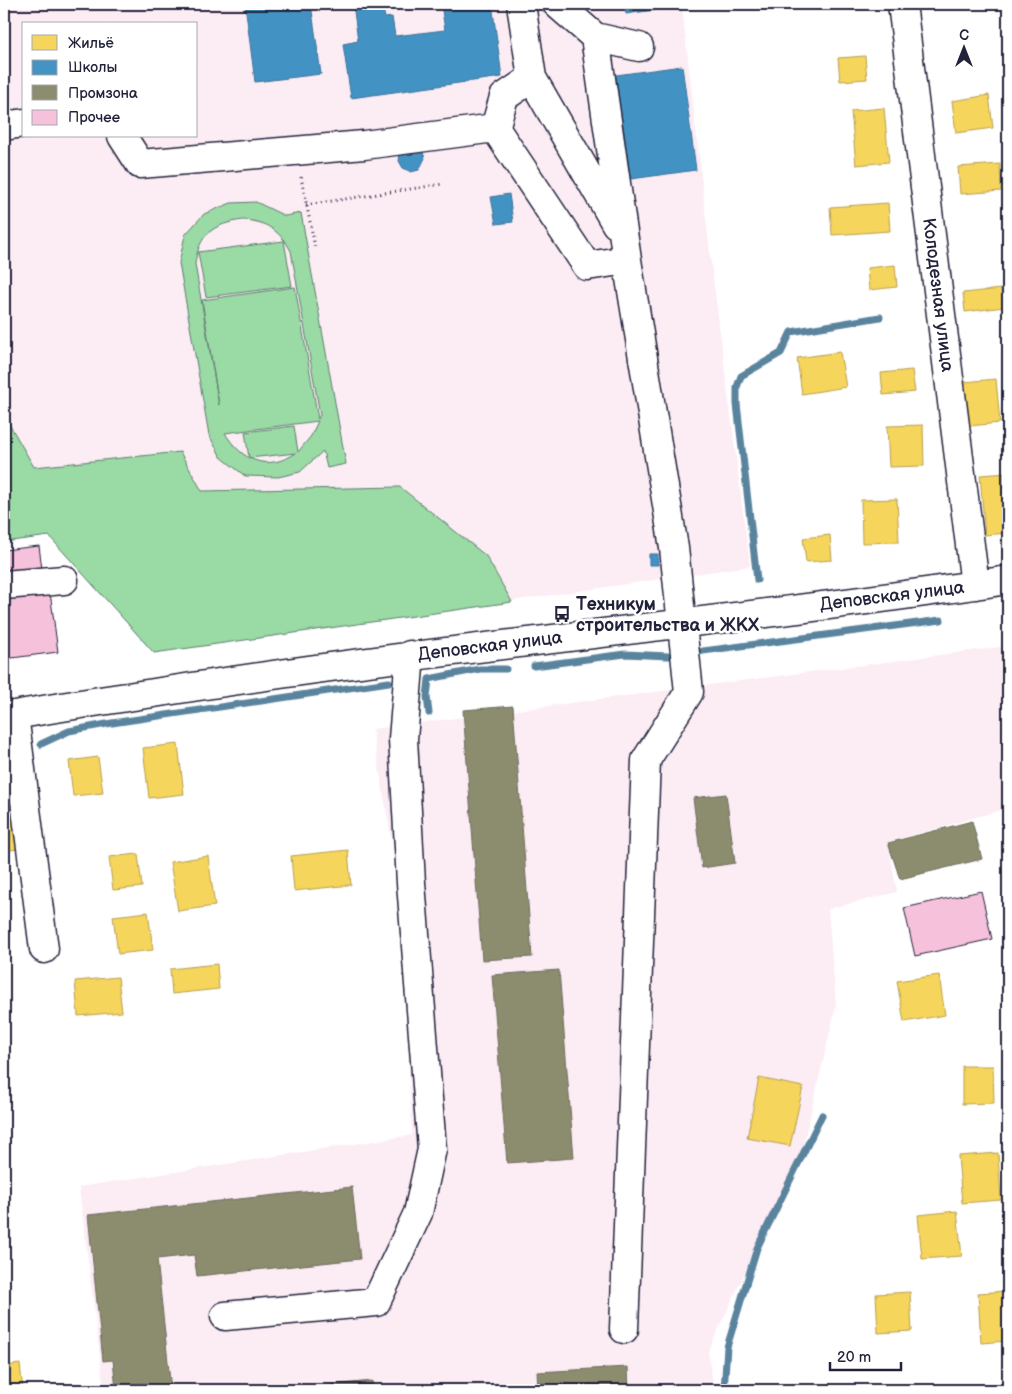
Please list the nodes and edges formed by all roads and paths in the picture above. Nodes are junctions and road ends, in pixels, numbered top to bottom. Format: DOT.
graph roads {
  1 [pos="521,4"];
  2 [pos="557,4"];
  3 [pos="902,4"];
  4 [pos="595,37"];
  5 [pos="639,47"];
  6 [pos="532,78"];
  7 [pos="22,123"];
  8 [pos="4,126"];
  9 [pos="495,128"];
  10 [pos="123,138"];
  11 [pos="296,151"];
  12 [pos="444,184"];
  13 [pos="306,205"];
  14 [pos="315,247"];
  15 [pos="626,249"];
  16 [pos="64,580"];
  17 [pos="1008,580"];
  18 [pos="4,584"];
  19 [pos="975,585"];
  20 [pos="681,623"];
  21 [pos="410,655"];
  22 [pos="9,716"];
  23 [pos="44,949"];
  24 [pos="225,1316"];
  25 [pos="624,1329"];
  1 -- 6 [label="street"];
  2 -- 4 [label="street"];
  3 -- 19 [label="street, Колодезная улица"];
  4 -- 5 [label="street"];
  4 -- 15 [label="street"];
  6 -- 9 [label="street"];
  6 -- 15 [label="street"];
  7 -- 8 [label="street"];
  9 -- 11 [label="street"];
  9 -- 15 [label="street"];
  10 -- 11 [label="street"];
  11 -- 13 [label="path"];
  12 -- 13 [label="path"];
  13 -- 14 [label="path"];
  15 -- 20 [label="street"];
  16 -- 18 [label="street"];
  17 -- 19 [label="street, Деповская улица"];
  19 -- 20 [label="street, Деповская улица"];
  20 -- 21 [label="street, Деповская улица"];
  20 -- 25 [label="street"];
  21 -- 22 [label="street, Деповская улица"];
  21 -- 24 [label="street"];
  22 -- 23 [label="street"];
}
